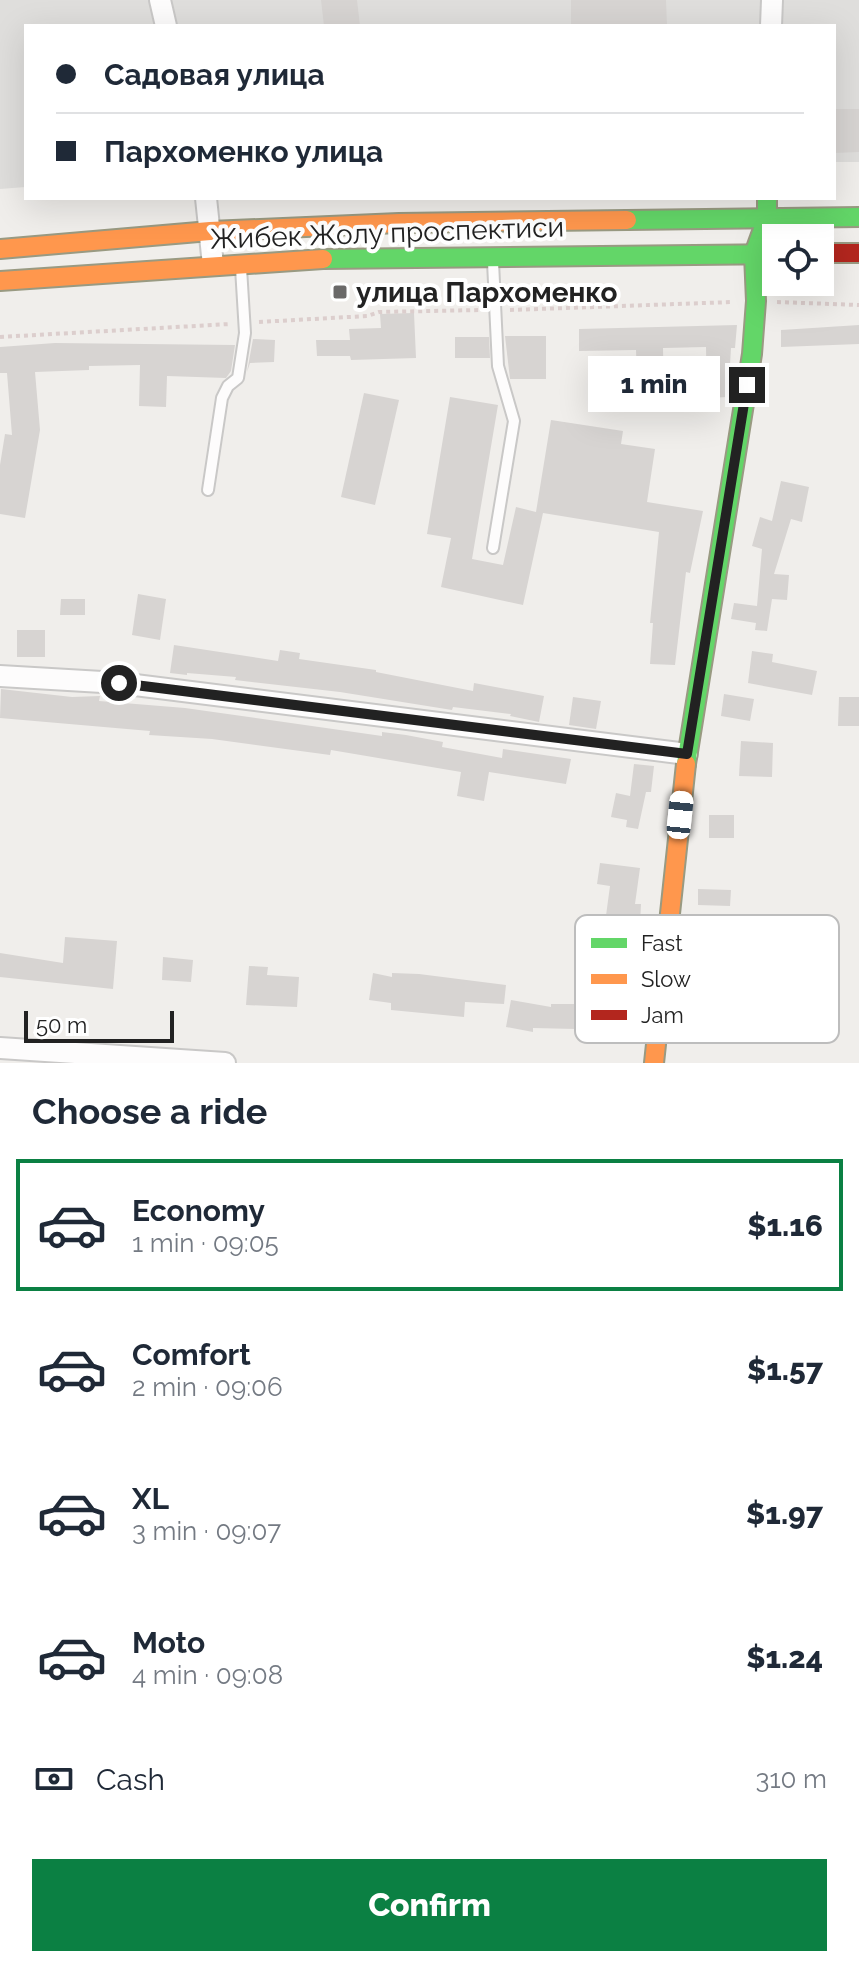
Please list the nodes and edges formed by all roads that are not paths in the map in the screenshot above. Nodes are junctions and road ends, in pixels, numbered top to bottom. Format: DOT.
graph roads {
  1 [pos="160,0"];
  2 [pos="772,0"];
  3 [pos="166,24"];
  4 [pos="771,24"];
  5 [pos="206,200"];
  6 [pos="767,200"];
  7 [pos="859,217"];
  8 [pos="767,218"];
  9 [pos="210,231"];
  10 [pos="0,249"];
  11 [pos="834,253"];
  12 [pos="859,253"];
  13 [pos="754,254"];
  14 [pos="762,254"];
  15 [pos="493,256"];
  16 [pos="241,262"];
  17 [pos="213,265"];
  18 [pos="0,281"];
  19 [pos="208,490"];
  20 [pos="493,548"];
  21 [pos="0,676"];
  22 [pos="687,754"];
  23 [pos="670,915"];
  24 [pos="656,1043"];
  25 [pos="0,1048"];
  26 [pos="225,1063"];
  27 [pos="654,1063"];
  1 -- 3 [label="street"];
  2 -- 4 [label="street"];
  5 -- 9 [label="street"];
  6 -- 8 [label="main road"];
  7 -- 8 [label="main road, Жибек Жолу проспектиси"];
  8 -- 9 [label="main road, Жибек Жолу проспектиси"];
  8 -- 13 [label="main road"];
  9 -- 10 [label="main road, Жибек Жолу проспектиси"];
  9 -- 17 [label="street"];
  11 -- 12 [label="main road"];
  13 -- 14 [label="main road, Жибек Жолу проспектиси"];
  13 -- 15 [label="main road, Жибек Жолу проспектиси"];
  13 -- 22 [label="main road"];
  15 -- 16 [label="main road, Жибек Жолу проспектиси"];
  15 -- 20 [label="lane"];
  16 -- 17 [label="main road, Жибек Жолу проспектиси"];
  16 -- 19 [label="lane"];
  17 -- 18 [label="main road, Жибек Жолу проспектиси"];
  21 -- 22 [label="street"];
  22 -- 23 [label="main road"];
  24 -- 27 [label="main road"];
  25 -- 26 [label="street"];
}
